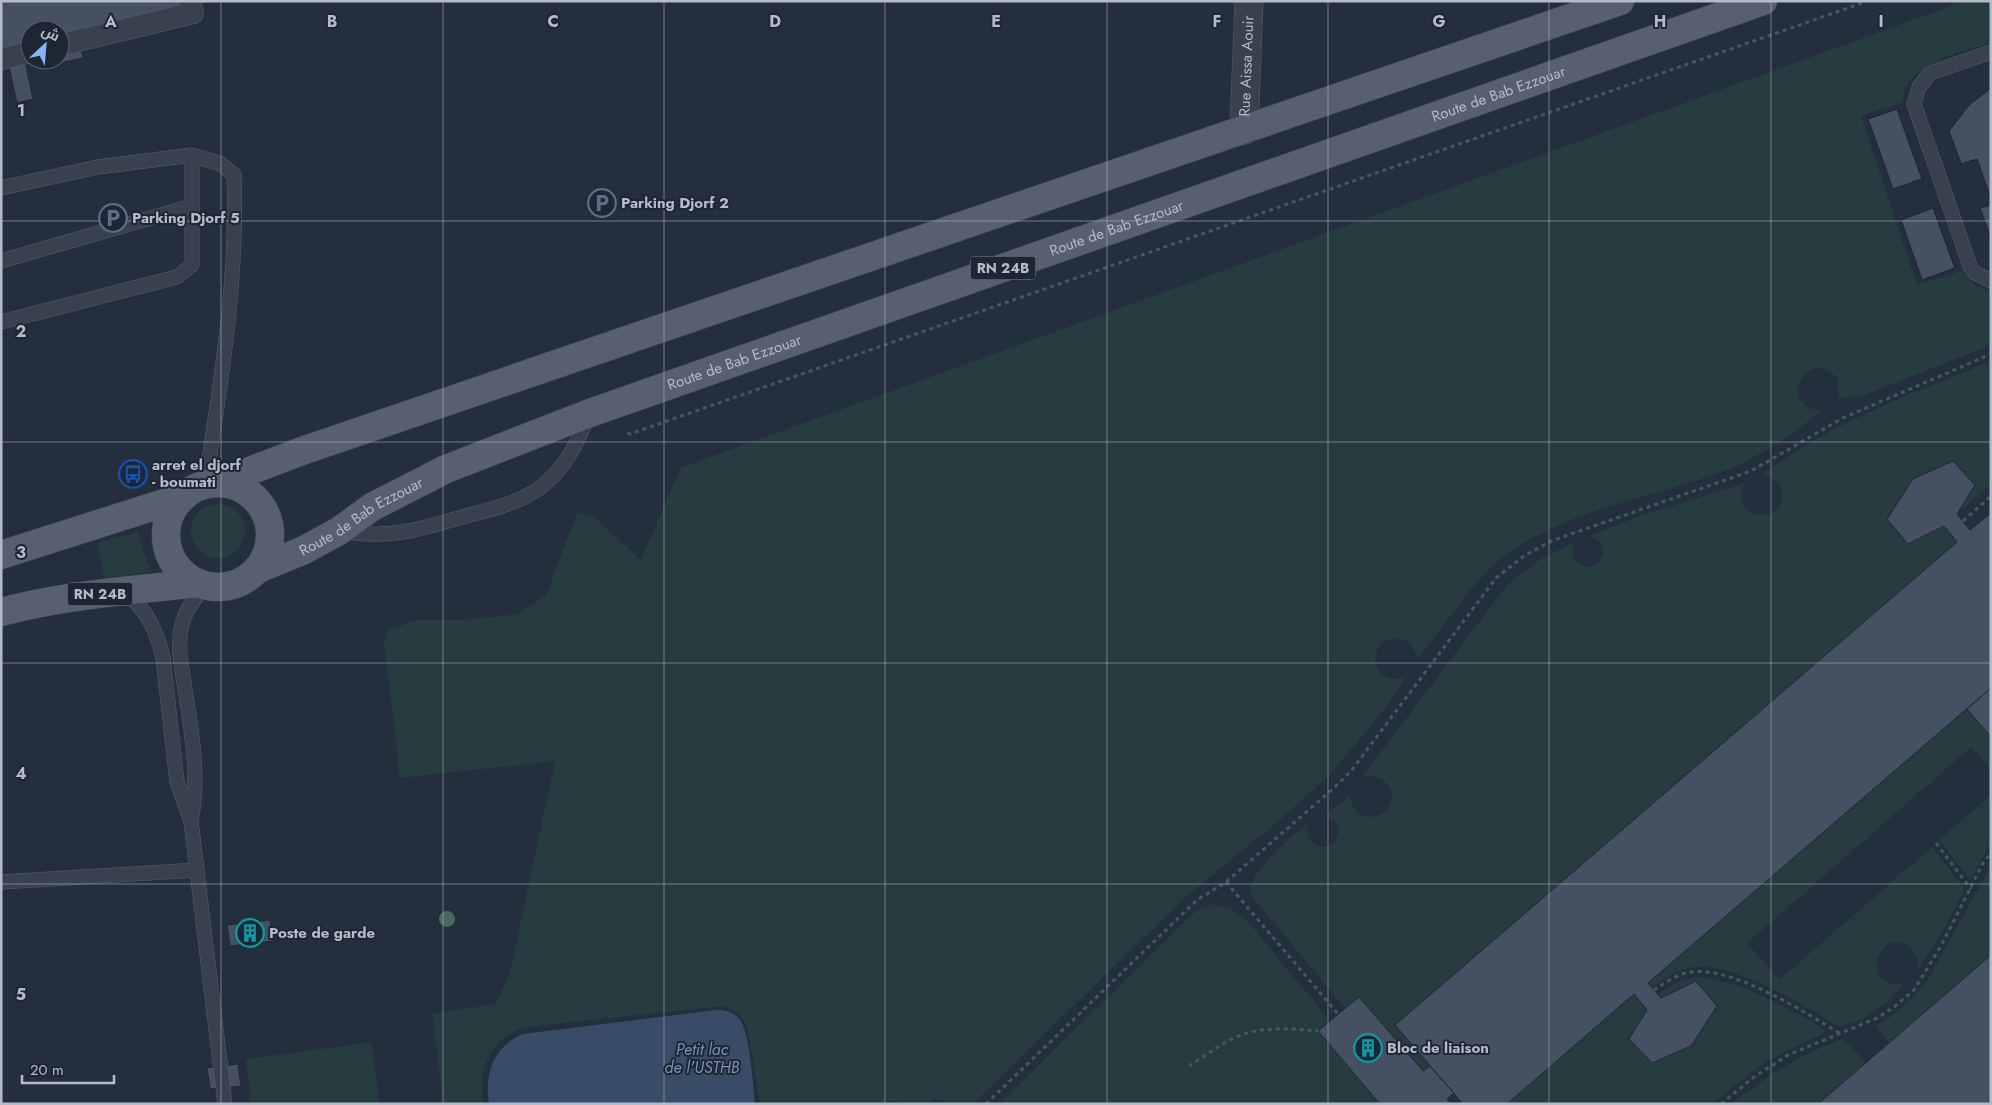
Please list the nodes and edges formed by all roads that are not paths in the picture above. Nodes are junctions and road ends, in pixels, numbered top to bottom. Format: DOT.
graph roads {
  1 [pos="190,1"];
  2 [pos="1249,1"];
  3 [pos="1620,1"];
  4 [pos="1763,1"];
  5 [pos="70,43"];
  6 [pos="1991,52"];
  7 [pos="20,54"];
  8 [pos="1,59"];
  9 [pos="1244,130"];
  10 [pos="192,155"];
  11 [pos="1,188"];
  12 [pos="192,206"];
  13 [pos="1,261"];
  14 [pos="1991,281"];
  15 [pos="1,322"];
  16 [pos="598,410"];
  17 [pos="202,488"];
  18 [pos="338,531"];
  19 [pos="1,555"];
  20 [pos="258,568"];
  21 [pos="202,585"];
  22 [pos="124,591"];
  23 [pos="1,612"];
  24 [pos="191,821"];
  25 [pos="197,870"];
  26 [pos="1,882"];
  27 [pos="225,1104"];
  1 -- 5 [label="street"];
  2 -- 9 [label="street, Rue Aissa Aouir"];
  3 -- 9 [label="main road"];
  4 -- 16 [label="main road, Route de Bab Ezzouar / RN 24B"];
  6 -- 14 [label="lane"];
  7 -- 8 [label="street"];
  9 -- 17 [label="main road"];
  10 -- 11 [label="lane"];
  10 -- 12 [label="lane"];
  10 -- 17 [label="lane"];
  12 -- 13 [label="lane"];
  12 -- 15 [label="lane"];
  16 -- 18 [label="main road, Route de Bab Ezzouar / RN 24B"];
  16 -- 18 [label="lane"];
  17 -- 19 [label="main road"];
  17 -- 20 [label="main road"];
  17 -- 21 [label="main road"];
  18 -- 20 [label="main road, Route de Bab Ezzouar / RN 24B"];
  20 -- 21 [label="main road"];
  21 -- 22 [label="main road, RN 24B"];
  21 -- 24 [label="lane"];
  22 -- 23 [label="main road, RN 24B"];
  22 -- 24 [label="lane"];
  24 -- 25 [label="lane"];
  25 -- 26 [label="lane"];
  25 -- 27 [label="lane"];
}
